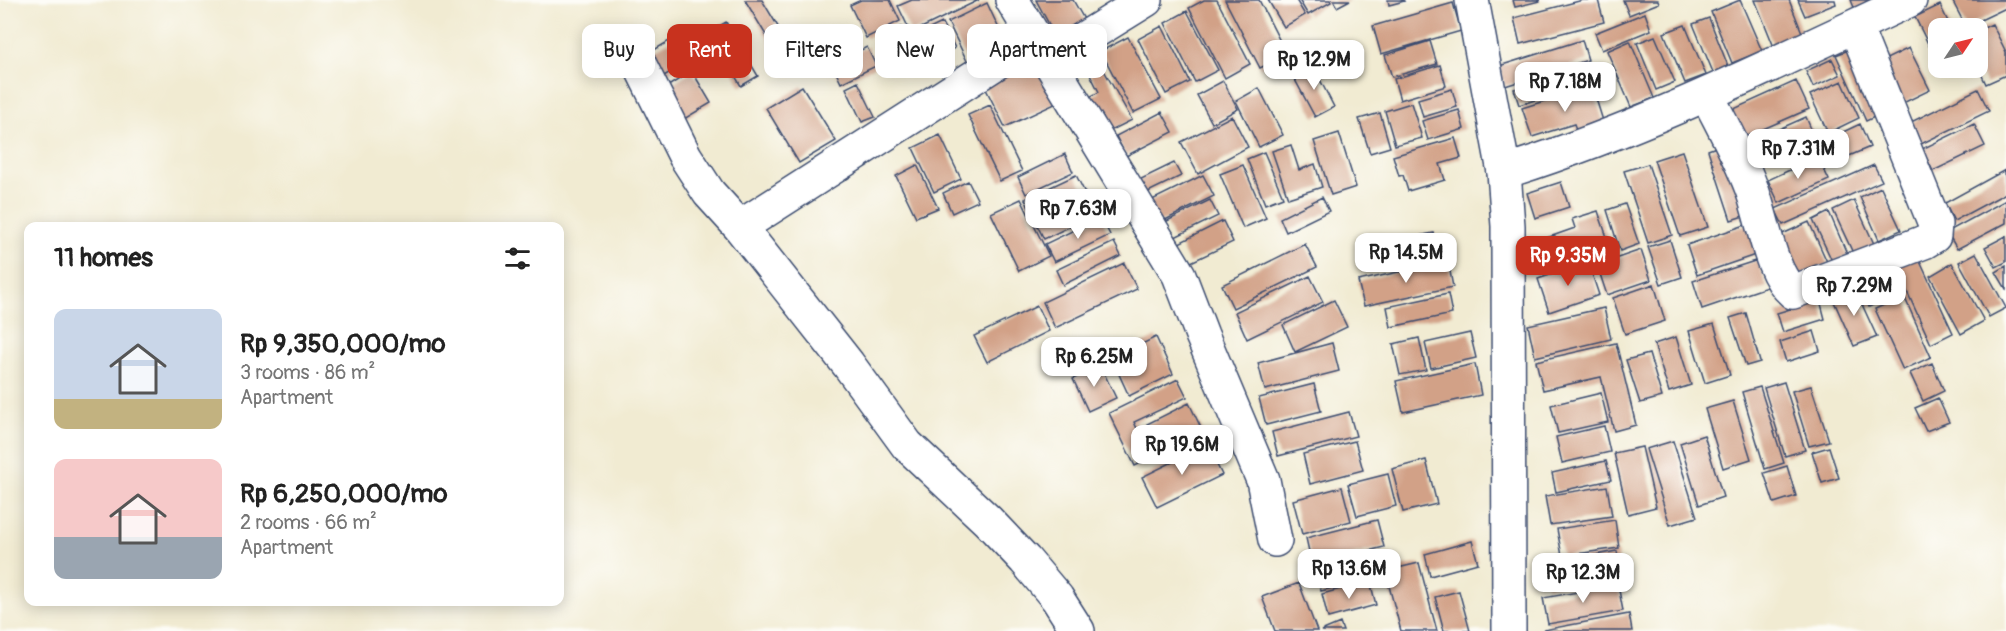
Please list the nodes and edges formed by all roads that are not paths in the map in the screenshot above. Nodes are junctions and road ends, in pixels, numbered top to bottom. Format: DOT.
graph roads {
  1 [pos="1012,0"];
  2 [pos="1146,0"];
  3 [pos="1472,0"];
  4 [pos="1910,0"];
  5 [pos="1027,24"];
  6 [pos="1095,24"];
  7 [pos="1855,26"];
  8 [pos="646,78"];
  9 [pos="993,78"];
  10 [pos="1060,78"];
  11 [pos="1707,95"];
  12 [pos="1504,172"];
  13 [pos="740,227"];
  14 [pos="1275,540"];
  15 [pos="1078,631"];
  16 [pos="1509,631"];
  1 -- 5 [label="street"];
  2 -- 6 [label="street"];
  3 -- 12 [label="street"];
  4 -- 7 [label="street"];
  7 -- 11 [label="street"];
  7 -- 11 [label="street"];
  8 -- 13 [label="street"];
  9 -- 13 [label="street"];
  10 -- 14 [label="street"];
  11 -- 12 [label="street"];
  12 -- 16 [label="street"];
  13 -- 15 [label="street"];
}
